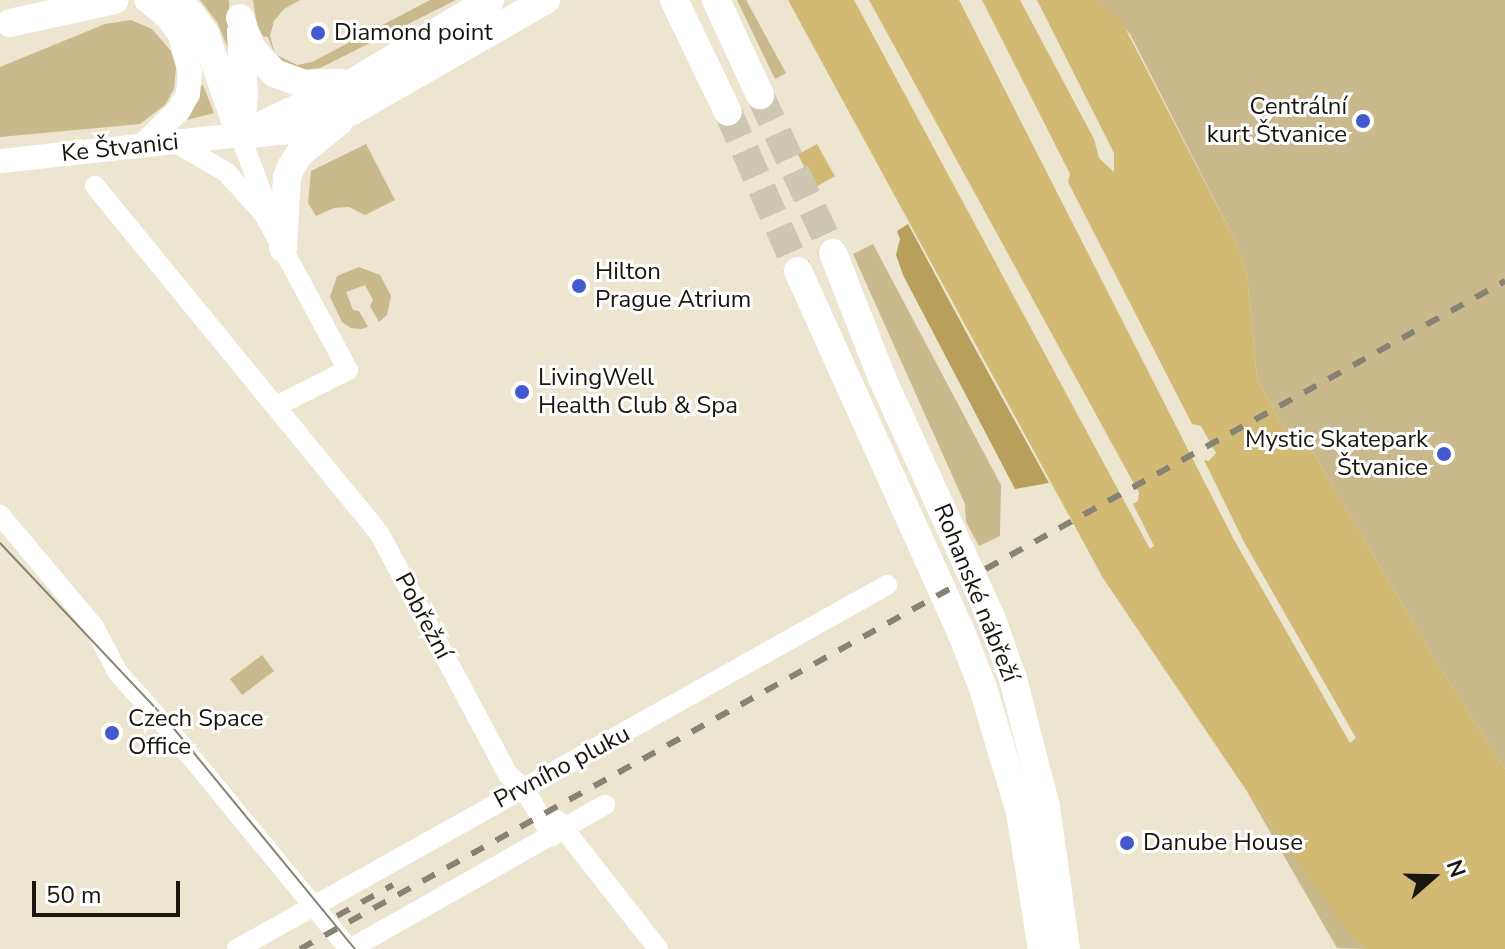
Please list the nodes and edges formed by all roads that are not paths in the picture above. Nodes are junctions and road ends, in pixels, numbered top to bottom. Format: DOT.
graph roads {
  1 [pos="62,0"];
  2 [pos="115,0"];
  3 [pos="146,0"];
  4 [pos="174,0"];
  5 [pos="490,0"];
  6 [pos="546,0"];
  7 [pos="674,0"];
  8 [pos="716,0"];
  9 [pos="240,9"];
  10 [pos="5,26"];
  11 [pos="354,82"];
  12 [pos="760,95"];
  13 [pos="352,111"];
  14 [pos="728,112"];
  15 [pos="240,135"];
  16 [pos="176,143"];
  17 [pos="143,145"];
  18 [pos="0,161"];
  19 [pos="95,186"];
  20 [pos="283,248"];
  21 [pos="833,253"];
  22 [pos="798,271"];
  23 [pos="276,406"];
  24 [pos="0,515"];
  25 [pos="887,585"];
  26 [pos="530,785"];
  27 [pos="605,805"];
  28 [pos="558,834"];
  29 [pos="313,905"];
  30 [pos="237,949"];
  31 [pos="349,949"];
  32 [pos="658,949"];
  33 [pos="1042,949"];
  34 [pos="1066,949"];
  1 -- 10 [label="main road"];
  2 -- 10 [label="main road"];
  3 -- 17 [label="street"];
  4 -- 15 [label="main road"];
  5 -- 11 [label="main road"];
  6 -- 13 [label="main road"];
  7 -- 14 [label="main road"];
  8 -- 12 [label="main road"];
  9 -- 11 [label="main road"];
  9 -- 15 [label="main road"];
  11 -- 15 [label="main road"];
  13 -- 15 [label="main road"];
  13 -- 20 [label="main road"];
  15 -- 16 [label="street, Ke Štvanici"];
  15 -- 20 [label="street"];
  16 -- 17 [label="street, Ke Štvanici"];
  16 -- 20 [label="street"];
  17 -- 18 [label="street, Ke Štvanici"];
  19 -- 23 [label="street, Pobřežní"];
  20 -- 23 [label="street"];
  21 -- 34 [label="main road, Rohanské nábřeží"];
  22 -- 33 [label="main road, Rohanské nábřeží"];
  23 -- 26 [label="street, Pobřežní"];
  24 -- 29 [label="street"];
  25 -- 26 [label="street, Prvního pluku"];
  26 -- 28 [label="street, Pobřežní"];
  26 -- 29 [label="street, Prvního pluku"];
  27 -- 28 [label="street"];
  28 -- 31 [label="street"];
  28 -- 32 [label="street, Pobřežní"];
  29 -- 30 [label="street, Prvního pluku"];
  29 -- 31 [label="street"];
}
